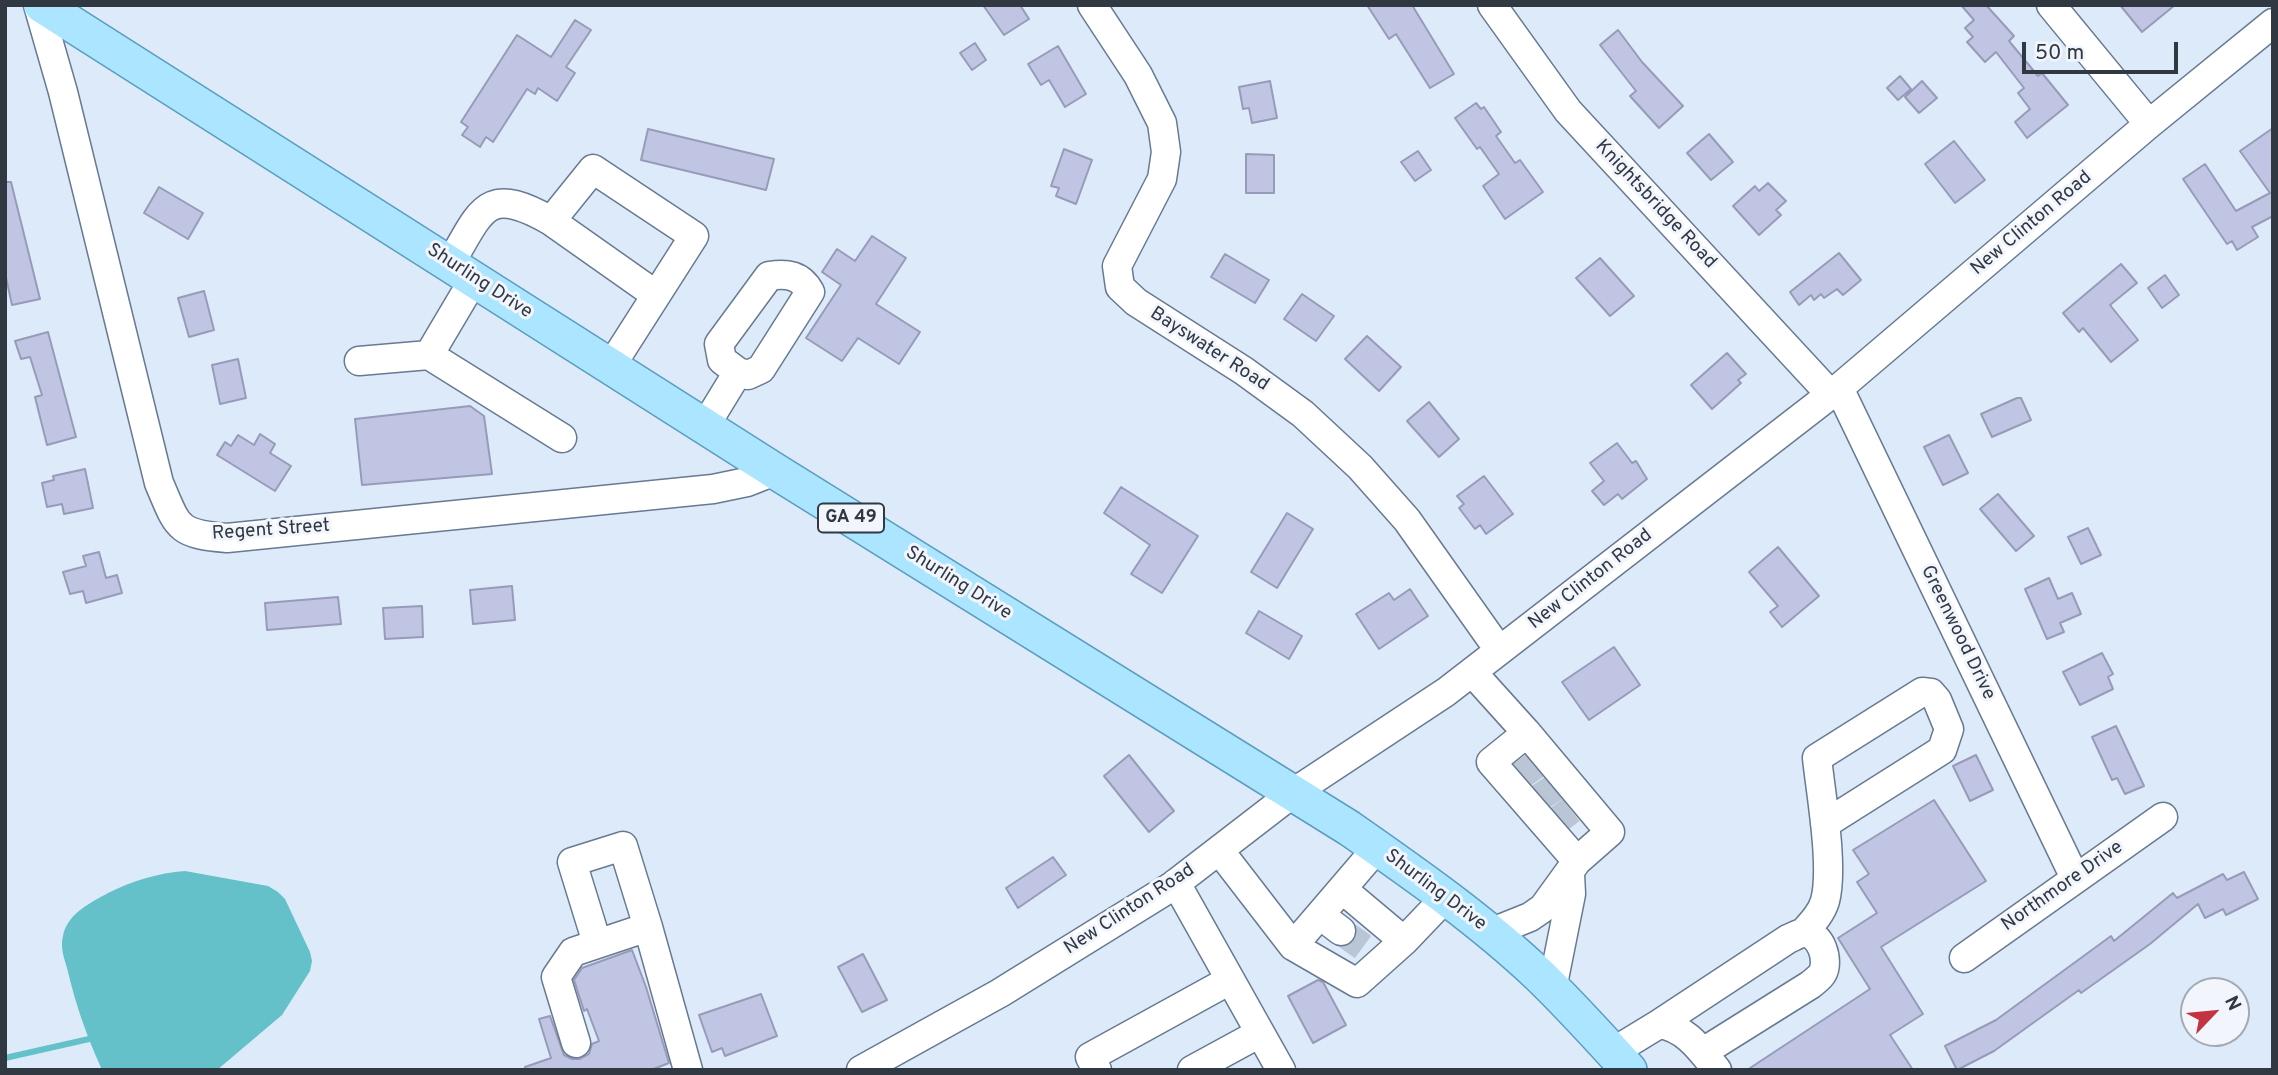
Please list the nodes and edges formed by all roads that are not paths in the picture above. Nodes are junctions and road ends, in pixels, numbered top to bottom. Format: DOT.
graph roads {
  1 [pos="40,5"];
  2 [pos="1092,5"];
  3 [pos="1492,5"];
  4 [pos="2051,5"];
  5 [pos="2273,23"];
  6 [pos="2149,124"];
  7 [pos="551,221"];
  8 [pos="462,271"];
  9 [pos="656,295"];
  10 [pos="429,355"];
  11 [pos="359,361"];
  12 [pos="611,366"];
  13 [pos="738,372"];
  14 [pos="1835,392"];
  15 [pos="705,426"];
  16 [pos="562,438"];
  17 [pos="775,471"];
  18 [pos="1499,650"];
  19 [pos="1472,672"];
  20 [pos="1978,676"];
  21 [pos="1937,700"];
  22 [pos="1527,733"];
  23 [pos="1528,770"];
  24 [pos="1293,793"];
  25 [pos="1555,804"];
  26 [pos="2163,817"];
  27 [pos="1825,824"];
  28 [pos="1377,848"];
  29 [pos="1219,850"];
  30 [pos="1574,867"];
  31 [pos="2075,878"];
  32 [pos="1176,883"];
  33 [pos="1342,889"];
  34 [pos="1445,898"];
  35 [pos="648,927"];
  36 [pos="1490,933"];
  37 [pos="1803,933"];
  38 [pos="1352,939"];
  39 [pos="1404,941"];
  40 [pos="597,943"];
  41 [pos="1293,946"];
  42 [pos="1964,958"];
  43 [pos="1230,980"];
  44 [pos="1552,989"];
  45 [pos="1659,1024"];
  46 [pos="1260,1032"];
  47 [pos="576,1043"];
  48 [pos="1621,1061"];
  49 [pos="1710,1061"];
  50 [pos="688,1070"];
  51 [pos="861,1070"];
  52 [pos="1097,1070"];
  53 [pos="1192,1070"];
  54 [pos="1281,1070"];
  1 -- 8 [label="main road, Shurling Drive / GA 49"];
  1 -- 17 [label="street, Regent Street"];
  2 -- 18 [label="street, Bayswater Road"];
  3 -- 14 [label="street, Knightsbridge Road"];
  4 -- 6 [label="street"];
  5 -- 6 [label="street, New Clinton Road"];
  6 -- 14 [label="street, New Clinton Road"];
  7 -- 8 [label="street"];
  7 -- 9 [label="street"];
  7 -- 9 [label="street"];
  8 -- 10 [label="street"];
  8 -- 12 [label="main road, Shurling Drive / GA 49"];
  9 -- 12 [label="street"];
  10 -- 11 [label="street"];
  10 -- 16 [label="street"];
  12 -- 15 [label="main road, Shurling Drive / GA 49"];
  13 -- 15 [label="street"];
  14 -- 18 [label="street, New Clinton Road"];
  14 -- 20 [label="street, Greenwood Drive"];
  15 -- 17 [label="main road, Shurling Drive / GA 49"];
  17 -- 24 [label="main road, Shurling Drive / GA 49"];
  18 -- 19 [label="street, New Clinton Road"];
  19 -- 22 [label="street"];
  19 -- 24 [label="street, New Clinton Road"];
  20 -- 21 [label="street"];
  20 -- 31 [label="street, Greenwood Drive"];
  21 -- 27 [label="street"];
  21 -- 27 [label="street"];
  22 -- 23 [label="street"];
  22 -- 23 [label="street"];
  23 -- 25 [label="street"];
  23 -- 25 [label="street"];
  24 -- 28 [label="main road, Shurling Drive / GA 49"];
  24 -- 29 [label="street, New Clinton Road"];
  25 -- 30 [label="street"];
  25 -- 30 [label="street"];
  26 -- 31 [label="street, Northmore Drive"];
  27 -- 37 [label="street"];
  28 -- 33 [label="street"];
  28 -- 34 [label="main road, Shurling Drive / GA 49"];
  29 -- 32 [label="street, New Clinton Road"];
  29 -- 41 [label="street"];
  30 -- 36 [label="street"];
  30 -- 44 [label="street"];
  31 -- 42 [label="street, Northmore Drive"];
  32 -- 43 [label="street"];
  32 -- 51 [label="street, New Clinton Road"];
  33 -- 38 [label="street"];
  33 -- 39 [label="street"];
  34 -- 36 [label="main road, Shurling Drive / GA 49"];
  34 -- 39 [label="street"];
  35 -- 40 [label="street"];
  35 -- 40 [label="street"];
  35 -- 50 [label="street"];
  36 -- 44 [label="main road, Shurling Drive / GA 49"];
  37 -- 45 [label="street"];
  37 -- 49 [label="street"];
  38 -- 39 [label="street"];
  38 -- 41 [label="street"];
  38 -- 41 [label="street"];
  40 -- 47 [label="street"];
  43 -- 46 [label="street"];
  43 -- 52 [label="street"];
  44 -- 48 [label="main road, Shurling Drive / GA 49"];
  45 -- 48 [label="street"];
  45 -- 49 [label="street"];
  46 -- 53 [label="street"];
  46 -- 54 [label="street"];
}
